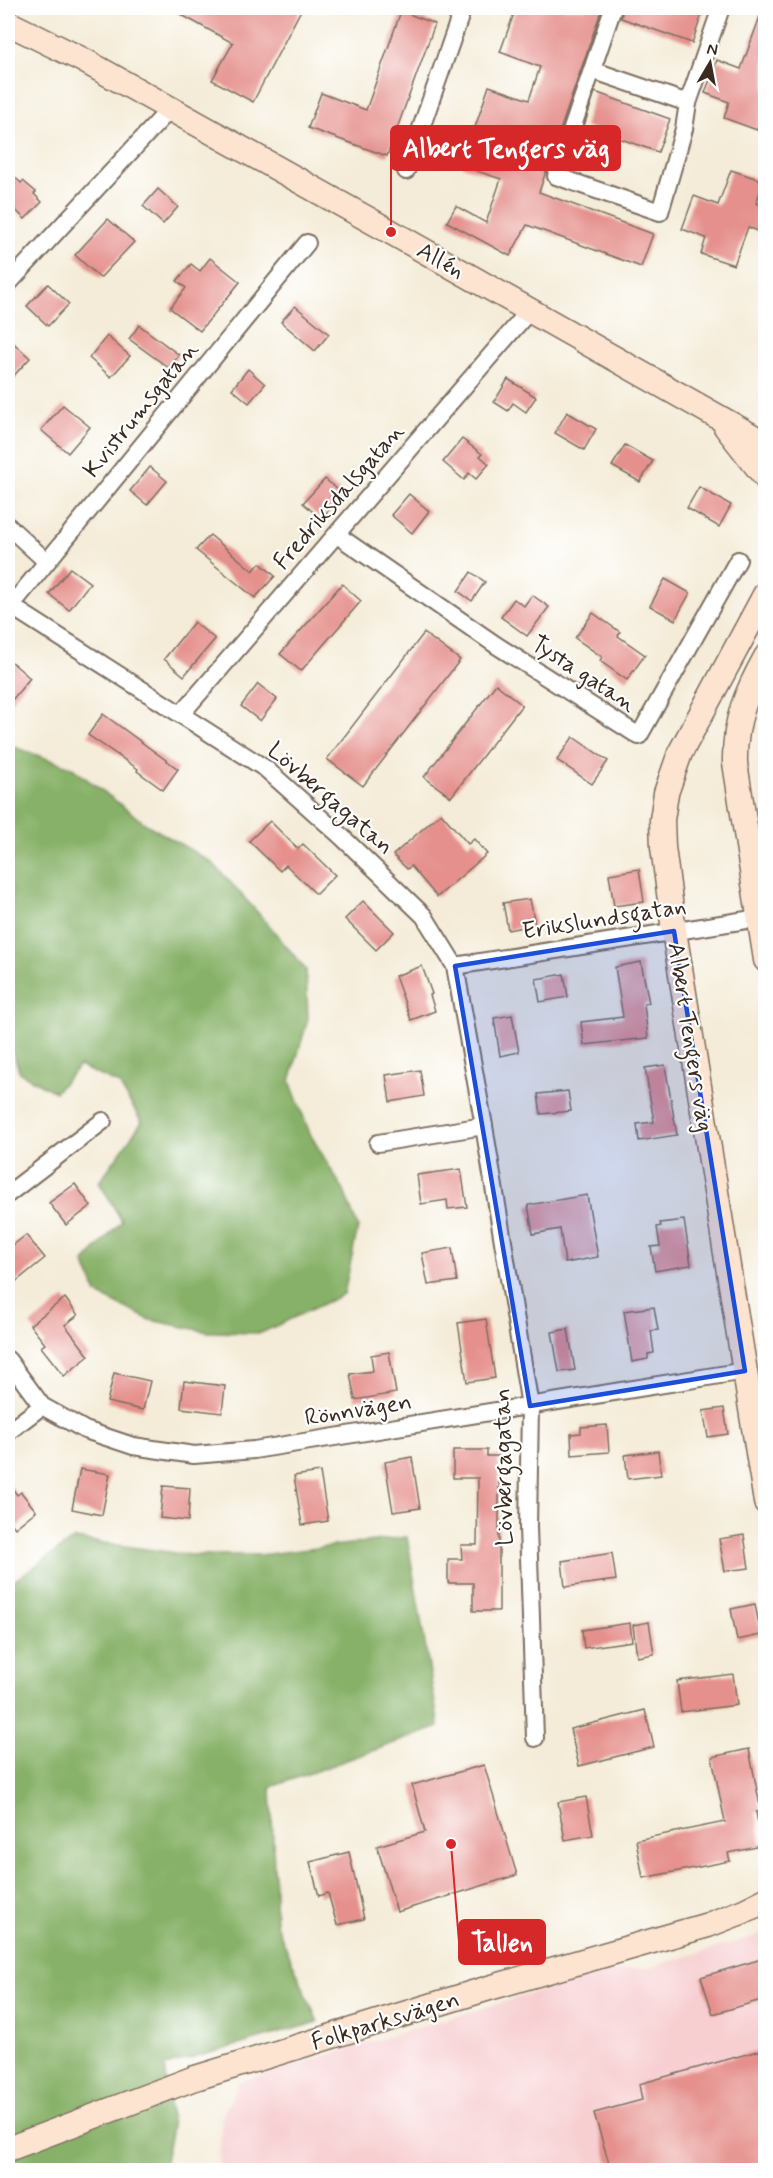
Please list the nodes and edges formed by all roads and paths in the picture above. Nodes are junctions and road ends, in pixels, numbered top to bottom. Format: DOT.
graph roads {
  1 [pos="463,8"];
  2 [pos="613,8"];
  3 [pos="721,8"];
  4 [pos="8,10"];
  5 [pos="8,24"];
  6 [pos="83,60"];
  7 [pos="592,70"];
  8 [pos="688,104"];
  9 [pos="170,110"];
  10 [pos="406,171"];
  11 [pos="307,243"];
  12 [pos="8,284"];
  13 [pos="530,310"];
  14 [pos="721,420"];
  15 [pos="765,444"];
  16 [pos="765,478"];
  17 [pos="8,526"];
  18 [pos="337,535"];
  19 [pos="738,560"];
  20 [pos="46,561"];
  21 [pos="765,593"];
  22 [pos="11,606"];
  23 [pos="765,657"];
  24 [pos="182,713"];
  25 [pos="759,918"];
  26 [pos="674,931"];
  27 [pos="765,960"];
  28 [pos="455,966"];
  29 [pos="103,1121"];
  30 [pos="484,1126"];
  31 [pos="378,1143"];
  32 [pos="8,1194"];
  33 [pos="8,1360"];
  34 [pos="745,1371"];
  35 [pos="42,1406"];
  36 [pos="530,1406"];
  37 [pos="8,1432"];
  38 [pos="765,1502"];
  39 [pos="535,1738"];
  40 [pos="765,1900"];
  41 [pos="8,2149"];
  1 -- 10 [label="street"];
  2 -- 7 [label="street"];
  3 -- 8 [label="street"];
  4 -- 6 [label="main road, Allén"];
  5 -- 6 [label="main road, Allén"];
  6 -- 9 [label="main road, Allén"];
  7 -- 8 [label="street"];
  7 -- 8 [label="street"];
  9 -- 12 [label="street"];
  9 -- 13 [label="main road, Allén"];
  11 -- 20 [label="street, Kvistrumsgatan"];
  13 -- 14 [label="main road, Allén"];
  13 -- 18 [label="street, Fredriksdalsgatan"];
  14 -- 15 [label="main road, Allén"];
  14 -- 16 [label="main road"];
  17 -- 20 [label="street"];
  18 -- 19 [label="street, Tysta gatan"];
  18 -- 24 [label="street, Fredriksdalsgatan"];
  20 -- 22 [label="street, Kvistrumsgatan"];
  21 -- 26 [label="main road, Albert Tengers väg"];
  22 -- 24 [label="street, Lövbergagatan"];
  23 -- 25 [label="main road"];
  24 -- 28 [label="street, Lövbergagatan"];
  25 -- 26 [label="street, Erikslundsgatan"];
  25 -- 27 [label="main road"];
  26 -- 28 [label="street, Erikslundsgatan"];
  26 -- 34 [label="main road, Albert Tengers väg"];
  28 -- 30 [label="street, Lövbergagatan"];
  29 -- 32 [label="street"];
  30 -- 31 [label="street"];
  30 -- 36 [label="street, Lövbergagatan"];
  33 -- 35 [label="street, Rönnvägen"];
  34 -- 36 [label="street, Rönnvägen"];
  34 -- 38 [label="main road, Albert Tengers väg"];
  35 -- 36 [label="street, Rönnvägen"];
  35 -- 37 [label="street"];
  36 -- 39 [label="street, Lövbergagatan"];
  40 -- 41 [label="main road, Folkparksvägen"];
}
